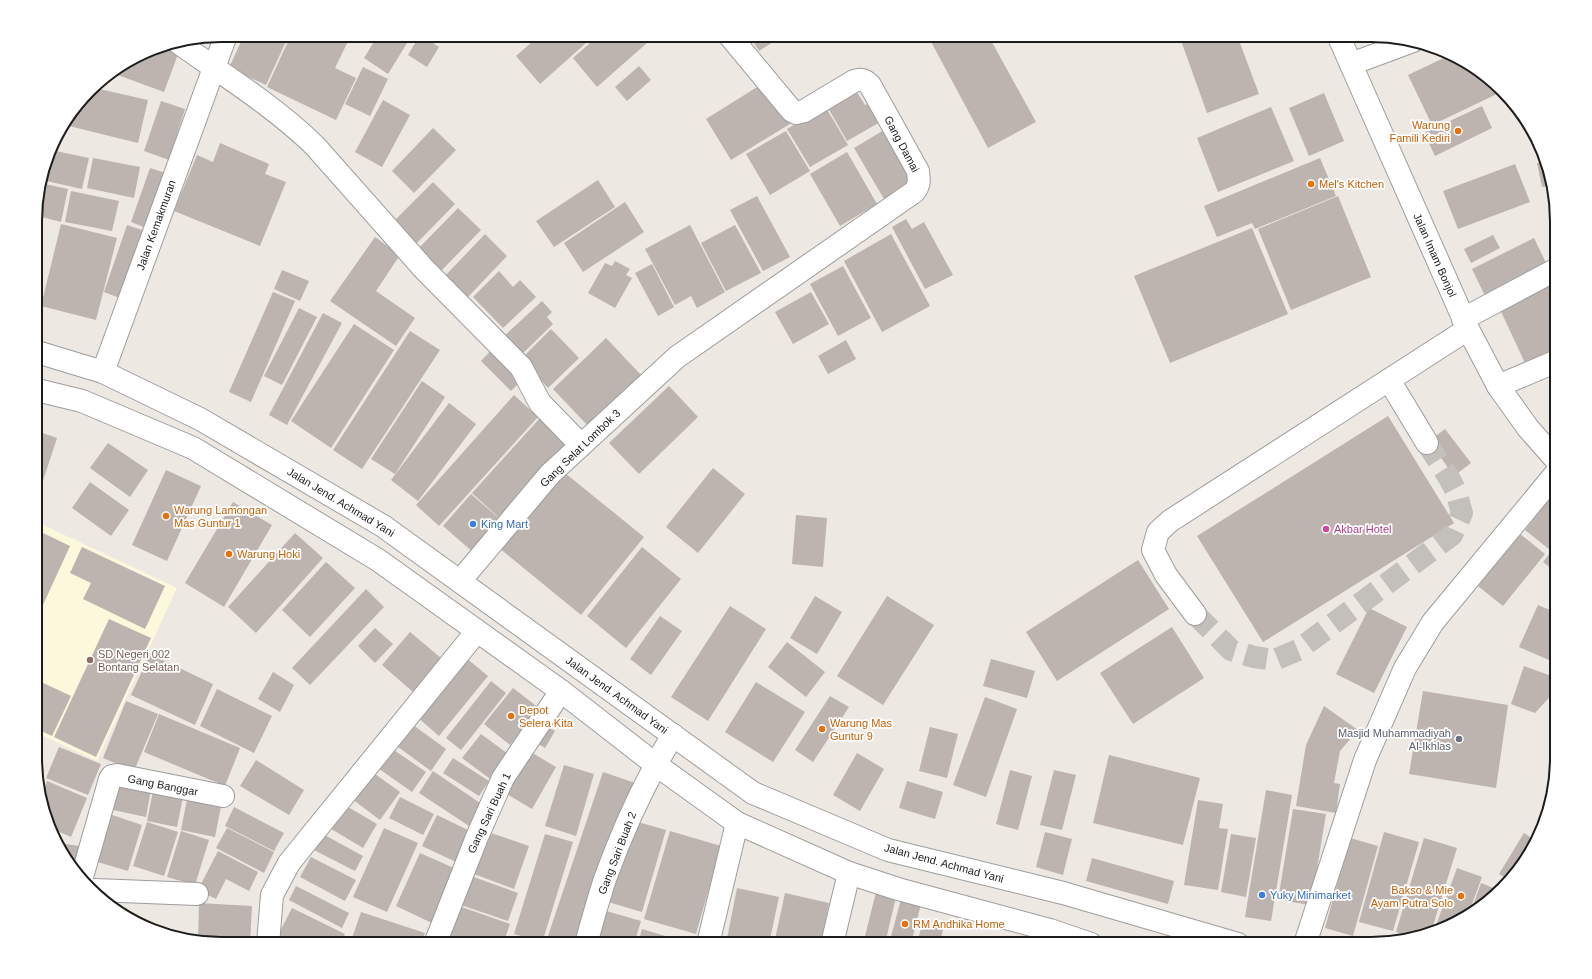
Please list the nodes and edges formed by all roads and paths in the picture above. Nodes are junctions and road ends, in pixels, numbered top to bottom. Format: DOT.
graph roads {
  1 [pos="223,42"];
  2 [pos="735,42"];
  3 [pos="1341,42"];
  4 [pos="1403,45"];
  5 [pos="182,46"];
  6 [pos="1351,64"];
  7 [pos="212,73"];
  8 [pos="1550,273"];
  9 [pos="1465,324"];
  10 [pos="684,352"];
  11 [pos="42,354"];
  12 [pos="1550,364"];
  13 [pos="103,372"];
  14 [pos="1389,380"];
  15 [pos="1498,386"];
  16 [pos="42,391"];
  17 [pos="1427,443"];
  18 [pos="581,445"];
  19 [pos="1550,453"];
  20 [pos="1550,480"];
  21 [pos="460,581"];
  22 [pos="1195,614"];
  23 [pos="477,631"];
  24 [pos="561,691"];
  25 [pos="673,735"];
  26 [pos="655,764"];
  27 [pos="223,796"];
  28 [pos="737,823"];
  29 [pos="83,873"];
  30 [pos="849,873"];
  31 [pos="100,890"];
  32 [pos="197,894"];
  33 [pos="269,937"];
  34 [pos="438,937"];
  35 [pos="588,937"];
  36 [pos="710,937"];
  37 [pos="834,937"];
  38 [pos="1071,937"];
  39 [pos="1214,937"];
  40 [pos="1307,937"];
  1 -- 7 [label="street, Jalan Kemakmuran"];
  2 -- 10 [label="street, Gang Damai"];
  3 -- 6 [label="street, Jalan Imam Bonjol"];
  4 -- 6 [label="street"];
  5 -- 7 [label="street"];
  6 -- 9 [label="street, Jalan Imam Bonjol"];
  7 -- 13 [label="street, Jalan Kemakmuran"];
  7 -- 18 [label="street"];
  8 -- 9 [label="street"];
  9 -- 14 [label="street"];
  9 -- 15 [label="street, Jalan Imam Bonjol"];
  10 -- 18 [label="street, Gang Selat Lombok 3"];
  11 -- 13 [label="street, Jalan Jend. Achmad Yani"];
  12 -- 15 [label="street"];
  13 -- 21 [label="street, Jalan Jend. Achmad Yani"];
  14 -- 17 [label="street"];
  14 -- 22 [label="street"];
  15 -- 19 [label="street, Jalan Imam Bonjol"];
  16 -- 23 [label="street"];
  18 -- 21 [label="street, Gang Selat Lombok 3"];
  20 -- 40 [label="street"];
  21 -- 25 [label="street, Jalan Jend. Achmad Yani"];
  23 -- 24 [label="street"];
  23 -- 33 [label="street"];
  24 -- 26 [label="street"];
  24 -- 34 [label="street, Gang Sari Buah 1"];
  25 -- 26 [label="street, Gang Sari Buah 2"];
  25 -- 39 [label="street, Jalan Jend. Achmad Yani"];
  26 -- 28 [label="street"];
  26 -- 35 [label="street, Gang Sari Buah 2"];
  27 -- 29 [label="street, Gang Banggar"];
  28 -- 30 [label="street"];
  28 -- 36 [label="street"];
  30 -- 37 [label="street"];
  30 -- 38 [label="street"];
  31 -- 32 [label="street"];
}
